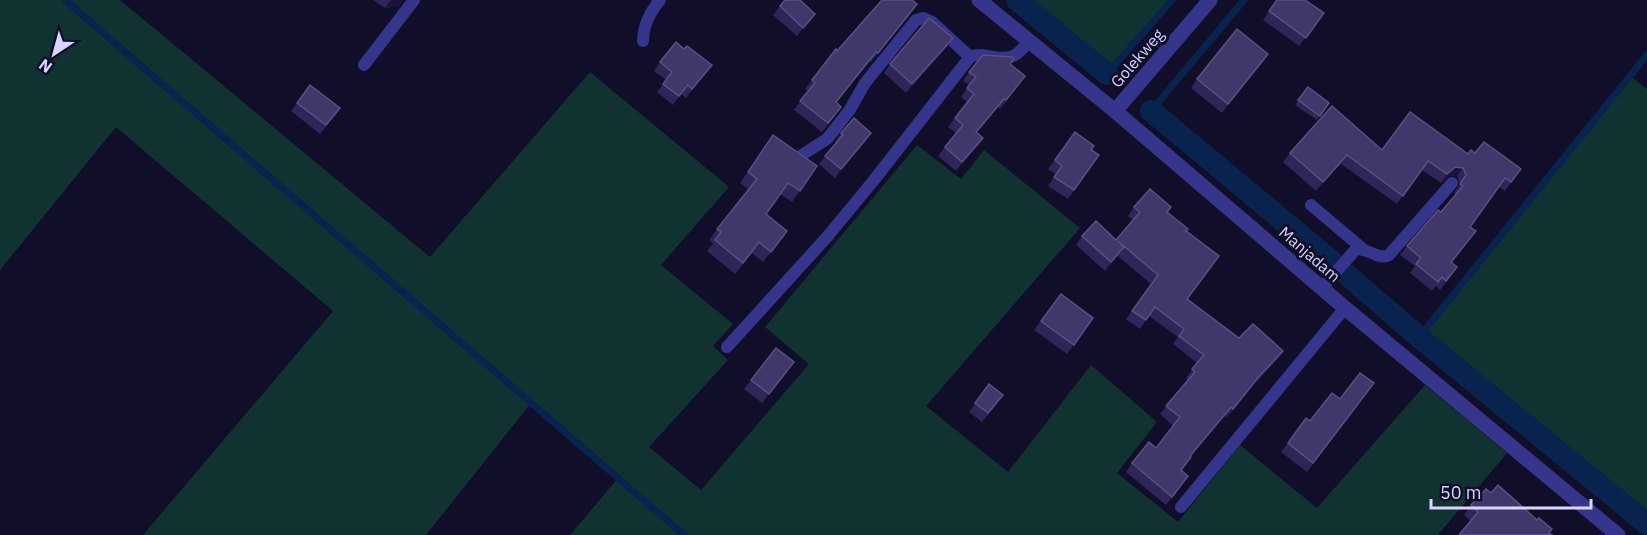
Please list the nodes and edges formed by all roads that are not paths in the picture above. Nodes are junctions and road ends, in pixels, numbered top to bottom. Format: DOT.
graph roads {
  1 [pos="414,0"];
  2 [pos="660,0"];
  3 [pos="979,0"];
  4 [pos="1210,0"];
  5 [pos="643,41"];
  6 [pos="1029,42"];
  7 [pos="970,57"];
  8 [pos="364,65"];
  9 [pos="1114,111"];
  10 [pos="796,158"];
  11 [pos="1452,183"];
  12 [pos="1311,205"];
  13 [pos="1363,249"];
  14 [pos="1322,288"];
  15 [pos="1345,308"];
  16 [pos="727,347"];
  17 [pos="1181,507"];
  18 [pos="1618,535"];
  1 -- 8 [label="lane"];
  2 -- 5 [label="lane"];
  3 -- 6 [label="street, Manjadam"];
  4 -- 9 [label="street, Golekweg"];
  6 -- 7 [label="lane"];
  6 -- 9 [label="street, Manjadam"];
  7 -- 10 [label="lane"];
  7 -- 16 [label="lane"];
  9 -- 14 [label="street, Manjadam"];
  11 -- 13 [label="lane"];
  12 -- 13 [label="lane"];
  13 -- 14 [label="lane"];
  14 -- 15 [label="street, Manjadam"];
  15 -- 17 [label="lane"];
  15 -- 18 [label="street, Manjadam"];
}
